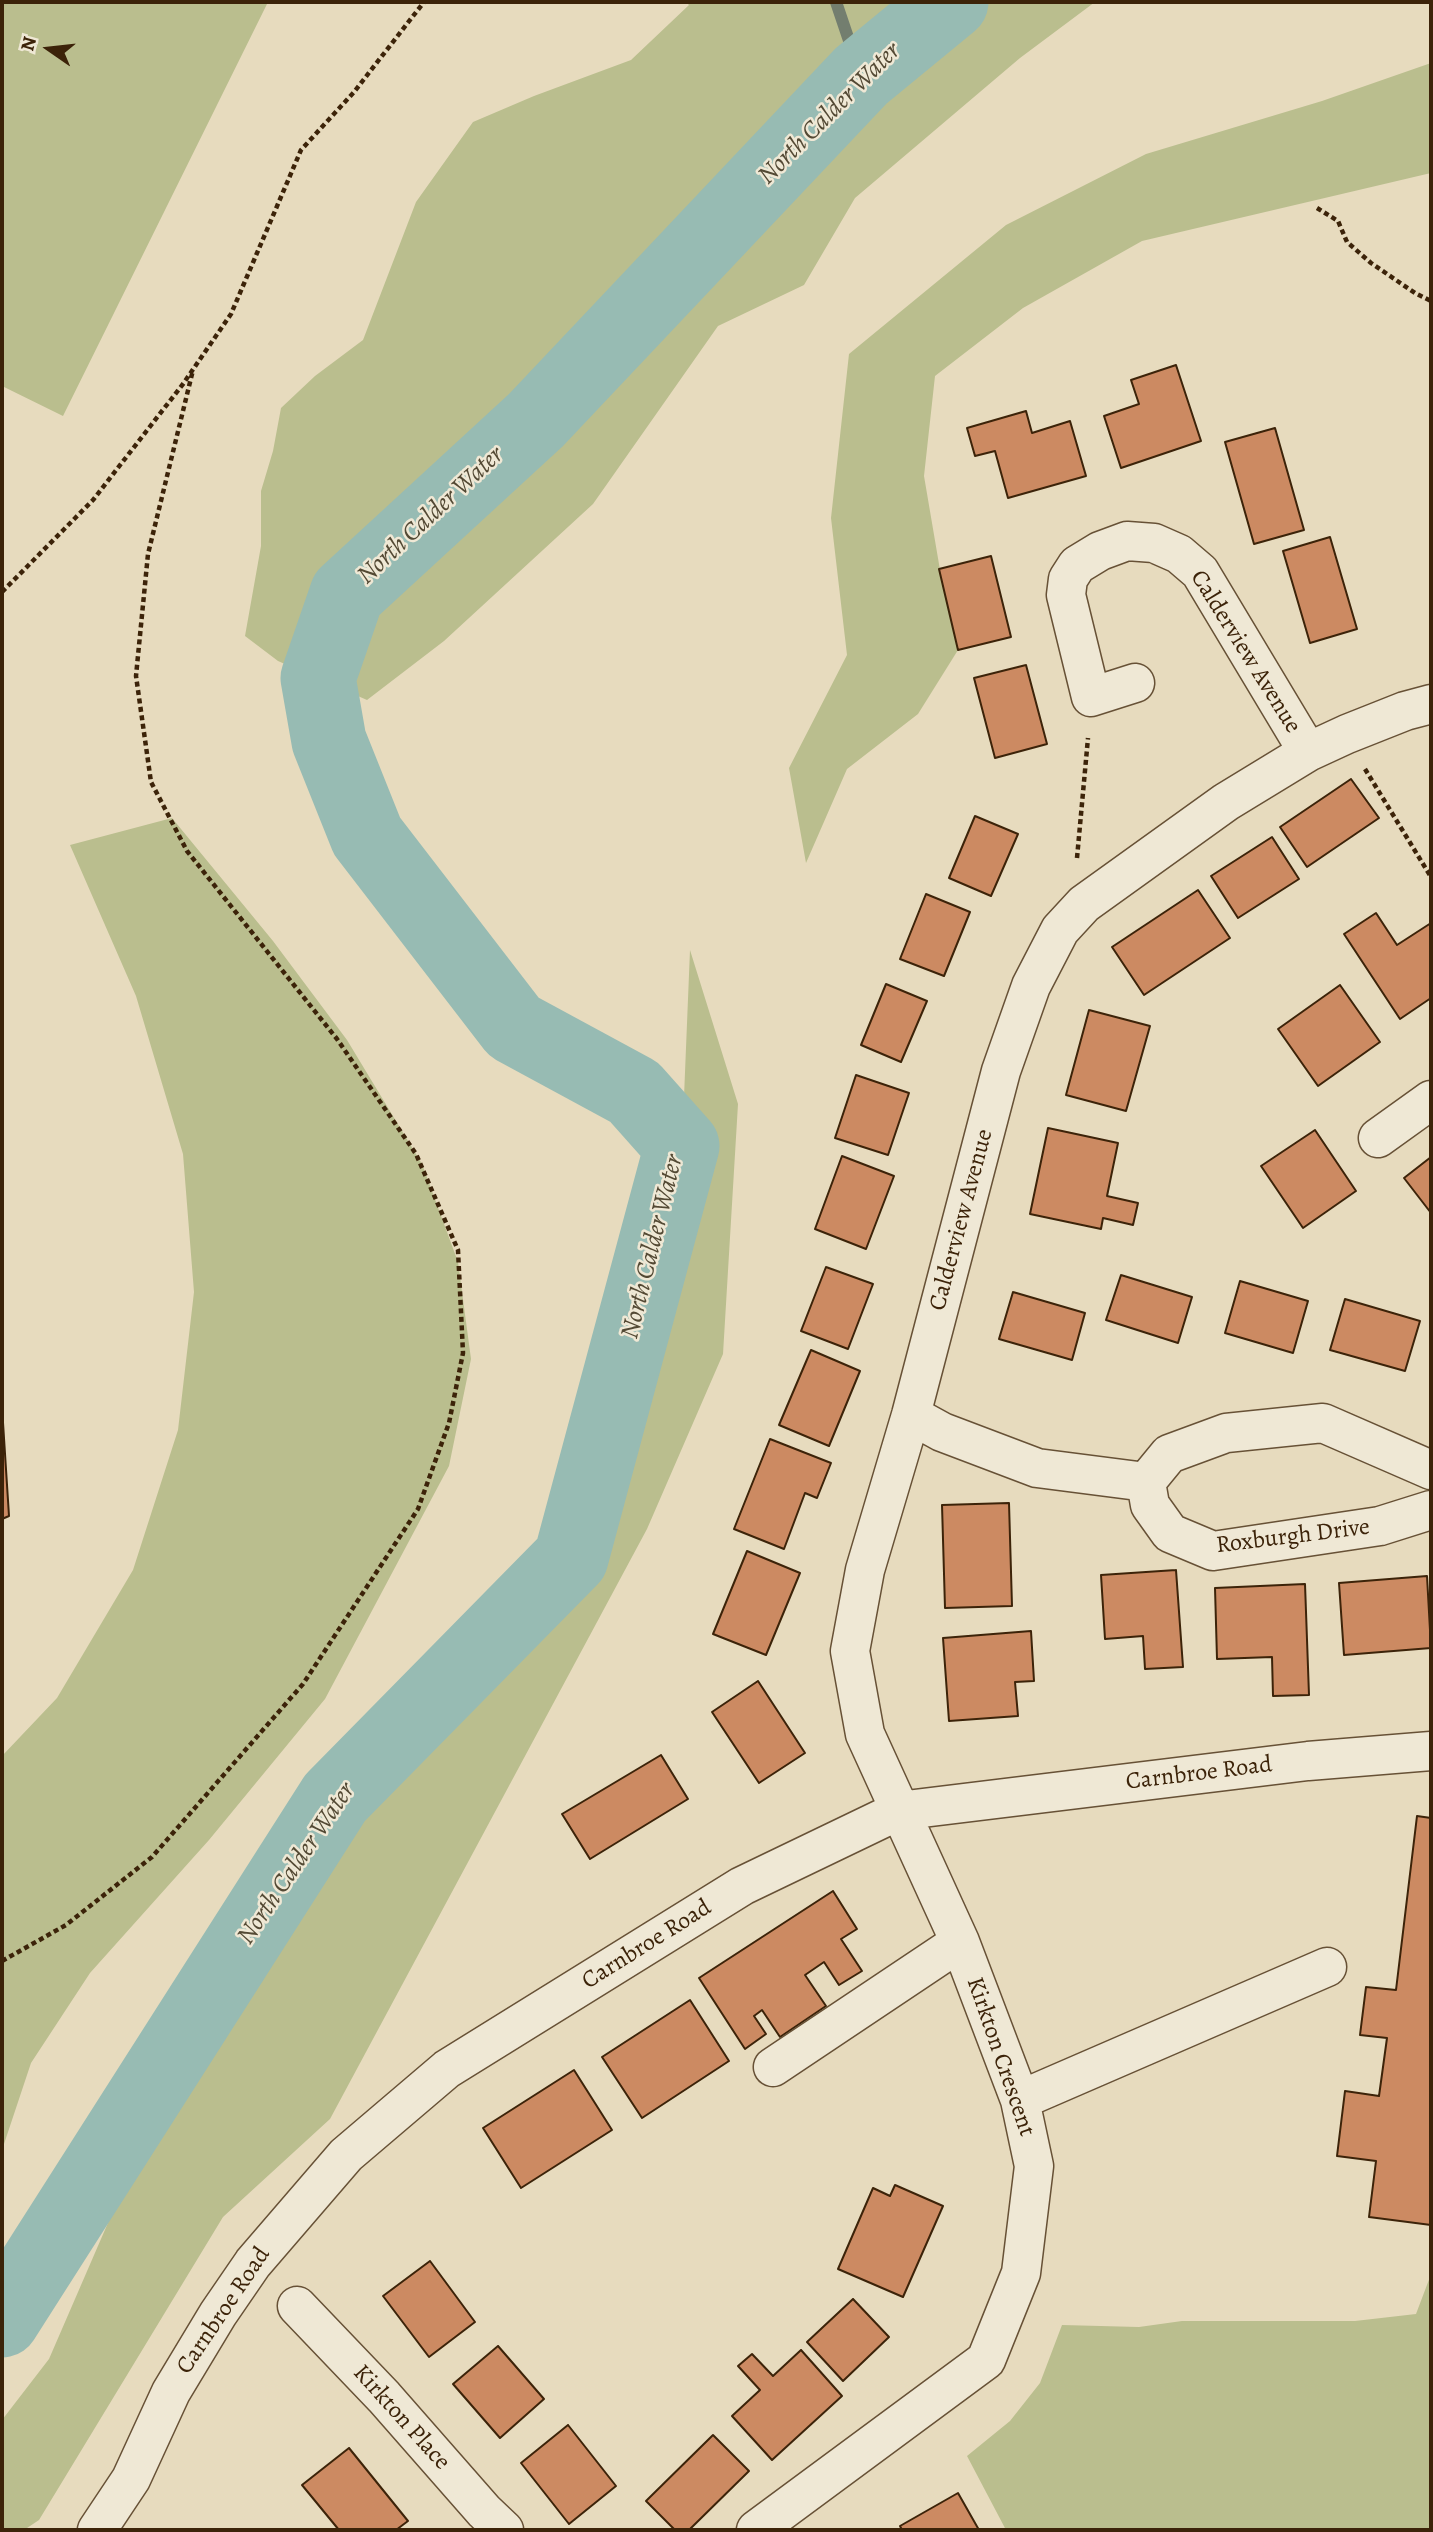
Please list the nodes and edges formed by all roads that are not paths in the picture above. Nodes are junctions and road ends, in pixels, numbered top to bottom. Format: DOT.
graph roads {
  1 [pos="1135,682"];
  2 [pos="1431,704"];
  3 [pos="1308,752"];
  4 [pos="1431,1100"];
  5 [pos="1378,1138"];
  6 [pos="911,1415"];
  7 [pos="1431,1470"];
  8 [pos="1146,1482"];
  9 [pos="1431,1510"];
  10 [pos="1431,1751"];
  11 [pos="898,1811"];
  12 [pos="960,1942"];
  13 [pos="1327,1967"];
  14 [pos="773,2067"];
  15 [pos="1020,2100"];
  16 [pos="297,2306"];
  17 [pos="97,2530"];
  18 [pos="503,2530"];
  19 [pos="756,2530"];
  1 -- 3 [label="street, Calderview Avenue"];
  2 -- 3 [label="street, Calderview Avenue"];
  3 -- 6 [label="street, Calderview Avenue"];
  4 -- 5 [label="street"];
  6 -- 8 [label="street"];
  6 -- 11 [label="street, Calderview Avenue"];
  7 -- 8 [label="street"];
  8 -- 9 [label="street, Roxburgh Drive"];
  10 -- 11 [label="street, Carnbroe Road"];
  11 -- 12 [label="street, Kirkton Crescent"];
  11 -- 17 [label="street, Carnbroe Road"];
  12 -- 14 [label="street"];
  12 -- 15 [label="street, Kirkton Crescent"];
  13 -- 15 [label="street"];
  15 -- 19 [label="street, Kirkton Crescent"];
  16 -- 18 [label="street, Kirkton Place"];
}
